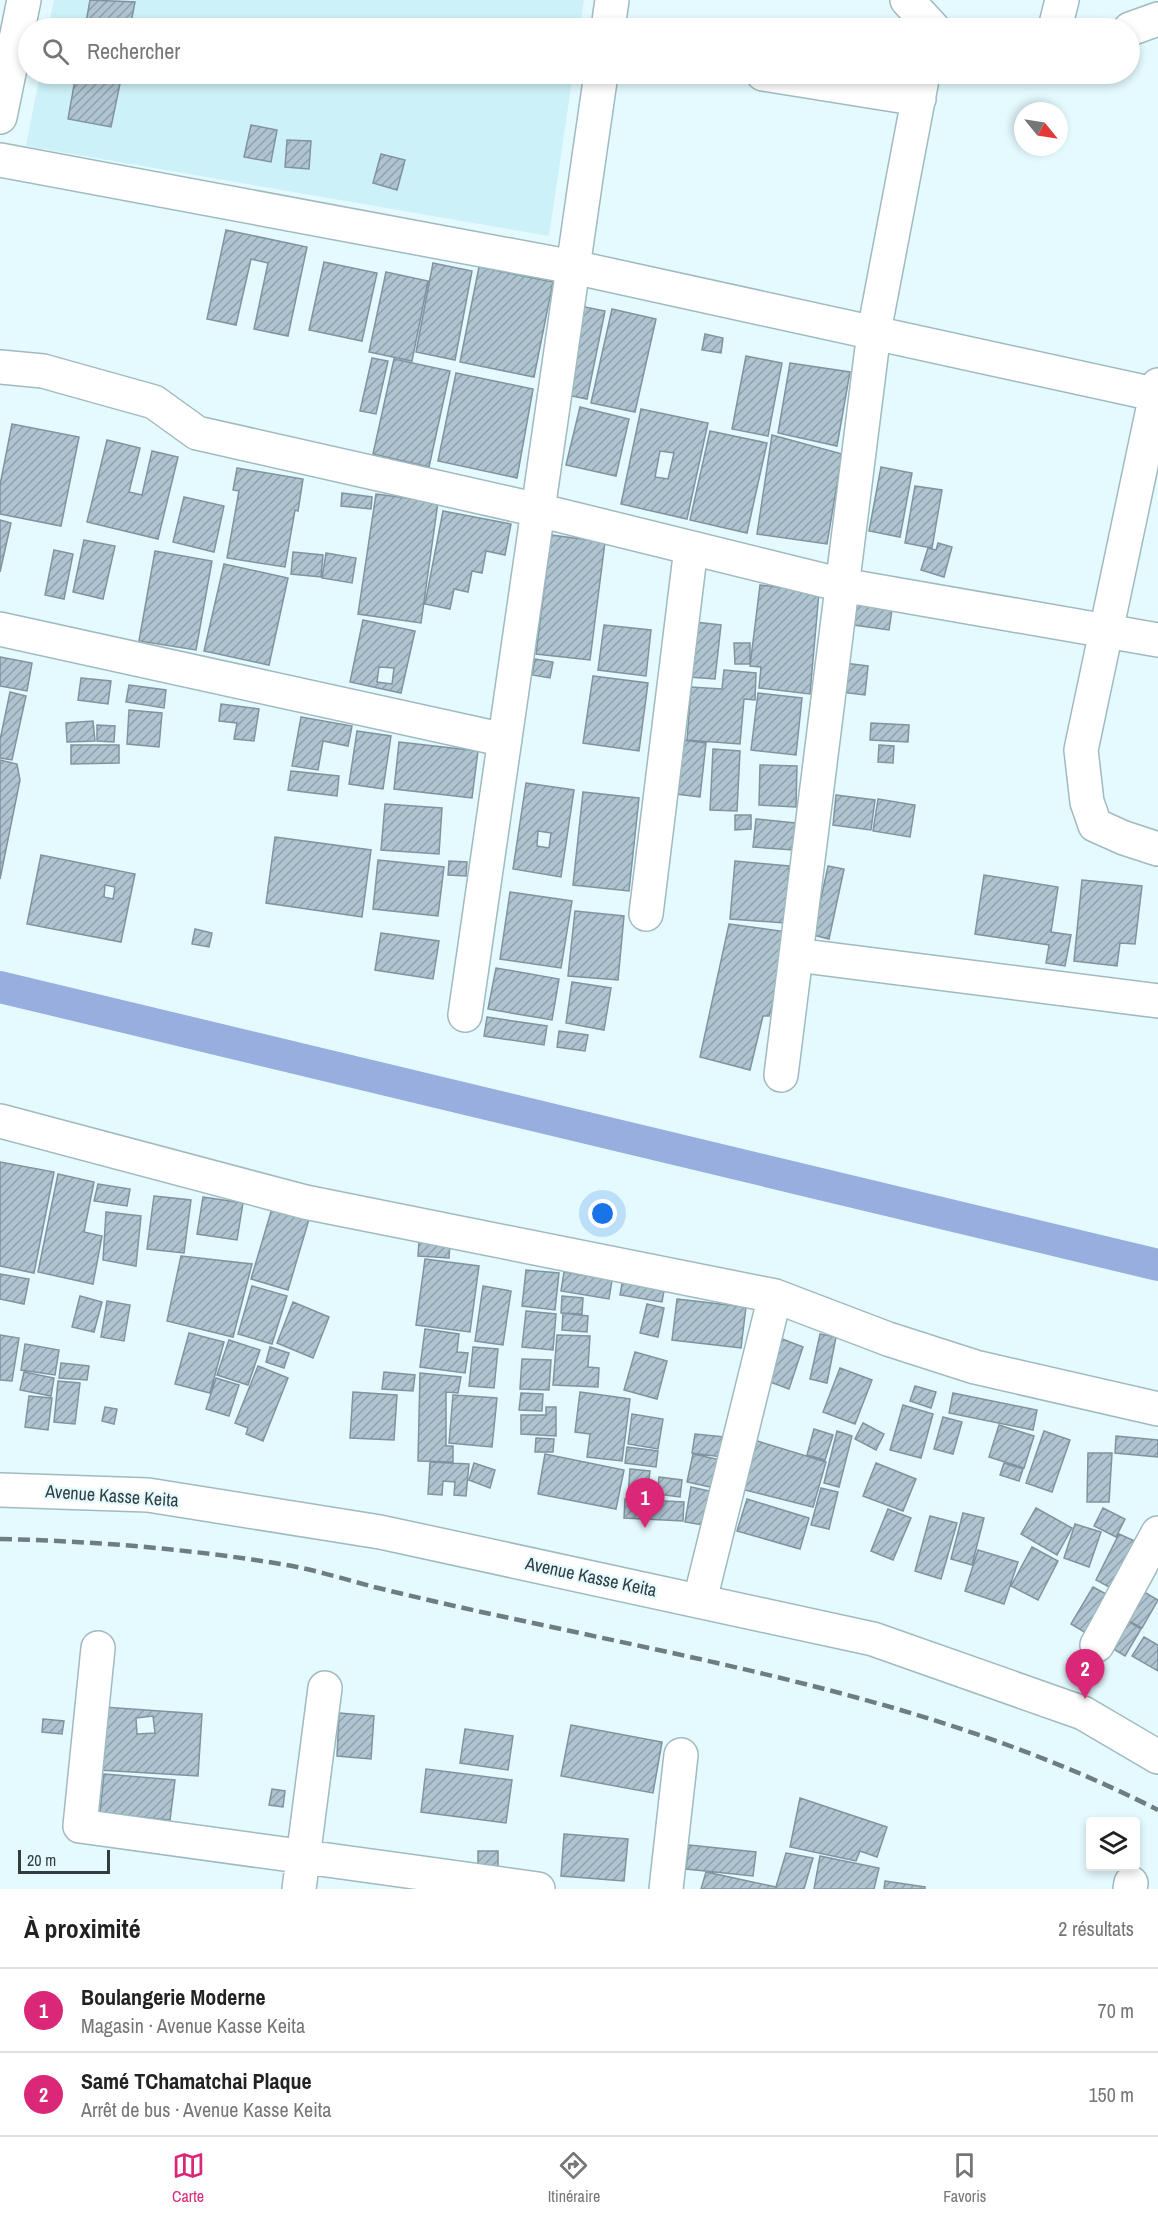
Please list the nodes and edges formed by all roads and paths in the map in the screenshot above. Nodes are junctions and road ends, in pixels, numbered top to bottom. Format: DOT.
graph roads {
  1 [pos="24,0"];
  2 [pos="612,0"];
  3 [pos="907,0"];
  4 [pos="1062,0"];
  5 [pos="20,18"];
  6 [pos="609,18"];
  7 [pos="929,18"];
  8 [pos="1058,18"];
  9 [pos="1158,19"];
  10 [pos="1140,25"];
  11 [pos="18,29"];
  12 [pos="600,84"];
  13 [pos="895,84"];
  14 [pos="921,86"];
  15 [pos="0,117"];
  16 [pos="0,160"];
  17 [pos="573,267"];
  18 [pos="874,332"];
  19 [pos="0,367"];
  20 [pos="1157,391"];
  21 [pos="538,510"];
  22 [pos="691,548"];
  23 [pos="842,585"];
  24 [pos="0,629"];
  25 [pos="1106,631"];
  26 [pos="1158,640"];
  27 [pos="505,740"];
  28 [pos="1158,849"];
  29 [pos="646,914"];
  30 [pos="796,955"];
  31 [pos="1158,1000"];
  32 [pos="465,1015"];
  33 [pos="782,1074"];
  34 [pos="0,1121"];
  35 [pos="775,1296"];
  36 [pos="1158,1409"];
  37 [pos="0,1490"];
  38 [pos="1158,1533"];
  39 [pos="700,1600"];
  40 [pos="1097,1645"];
  41 [pos="98,1648"];
  42 [pos="325,1688"];
  43 [pos="681,1755"];
  44 [pos="1158,1757"];
  45 [pos="303,1857"];
  46 [pos="448,1883"];
  47 [pos="299,1889"];
  48 [pos="538,1889"];
  49 [pos="666,1889"];
  1 -- 5 [label="street"];
  2 -- 6 [label="street"];
  3 -- 7 [label="street"];
  4 -- 8 [label="street"];
  9 -- 10 [label="street"];
  11 -- 15 [label="street"];
  12 -- 17 [label="street"];
  13 -- 14 [label="street"];
  14 -- 18 [label="street"];
  16 -- 17 [label="street"];
  17 -- 18 [label="street"];
  17 -- 21 [label="street"];
  18 -- 20 [label="street"];
  18 -- 23 [label="street"];
  19 -- 21 [label="street"];
  20 -- 25 [label="street"];
  21 -- 22 [label="street"];
  21 -- 27 [label="street"];
  22 -- 23 [label="street"];
  22 -- 29 [label="street"];
  23 -- 25 [label="street"];
  23 -- 30 [label="street"];
  24 -- 27 [label="street"];
  25 -- 26 [label="street"];
  25 -- 28 [label="street"];
  27 -- 32 [label="street"];
  30 -- 31 [label="street"];
  30 -- 33 [label="street"];
  34 -- 35 [label="street"];
  35 -- 36 [label="street"];
  35 -- 39 [label="street"];
  37 -- 39 [label="street, Avenue Kasse Keita"];
  38 -- 40 [label="street"];
  39 -- 44 [label="street, Avenue Kasse Keita"];
  41 -- 45 [label="street"];
  42 -- 45 [label="street"];
  43 -- 49 [label="street"];
  45 -- 46 [label="street"];
  45 -- 47 [label="street"];
  46 -- 48 [label="street"];
}
